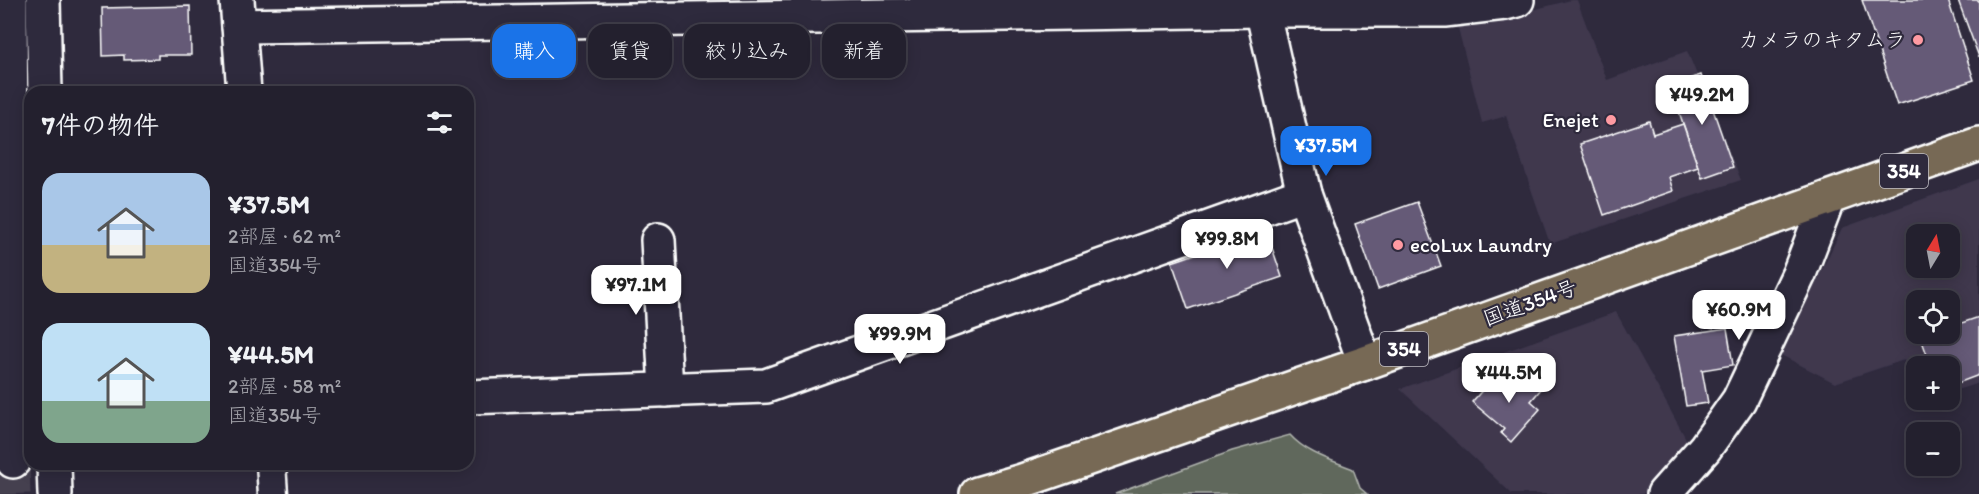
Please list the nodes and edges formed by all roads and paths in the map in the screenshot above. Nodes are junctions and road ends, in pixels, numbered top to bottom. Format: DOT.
graph roads {
  1 [pos="10,0"];
  2 [pos="43,0"];
  3 [pos="1517,0"];
  4 [pos="1261,5"];
  5 [pos="238,13"];
  6 [pos="45,86"];
  7 [pos="244,86"];
  8 [pos="1979,144"];
  9 [pos="1304,194"];
  10 [pos="1828,198"];
  11 [pos="658,240"];
  12 [pos="1365,363"];
  13 [pos="666,390"];
  14 [pos="474,397"];
  15 [pos="13,461"];
  16 [pos="54,470"];
  17 [pos="272,470"];
  18 [pos="55,494"];
  19 [pos="273,494"];
  20 [pos="977,494"];
  21 [pos="1664,494"];
  1 -- 15 [label="street"];
  2 -- 6 [label="street"];
  3 -- 4 [label="street"];
  4 -- 5 [label="street"];
  4 -- 9 [label="street"];
  5 -- 7 [label="street"];
  8 -- 10 [label="highway, 国道354号 / 354"];
  9 -- 12 [label="street"];
  9 -- 13 [label="street"];
  10 -- 12 [label="highway, 国道354号 / 354"];
  10 -- 21 [label="street"];
  11 -- 13 [label="street"];
  12 -- 20 [label="highway, 国道354号 / 354"];
  13 -- 14 [label="street"];
  16 -- 18 [label="street"];
  17 -- 19 [label="street"];
}
